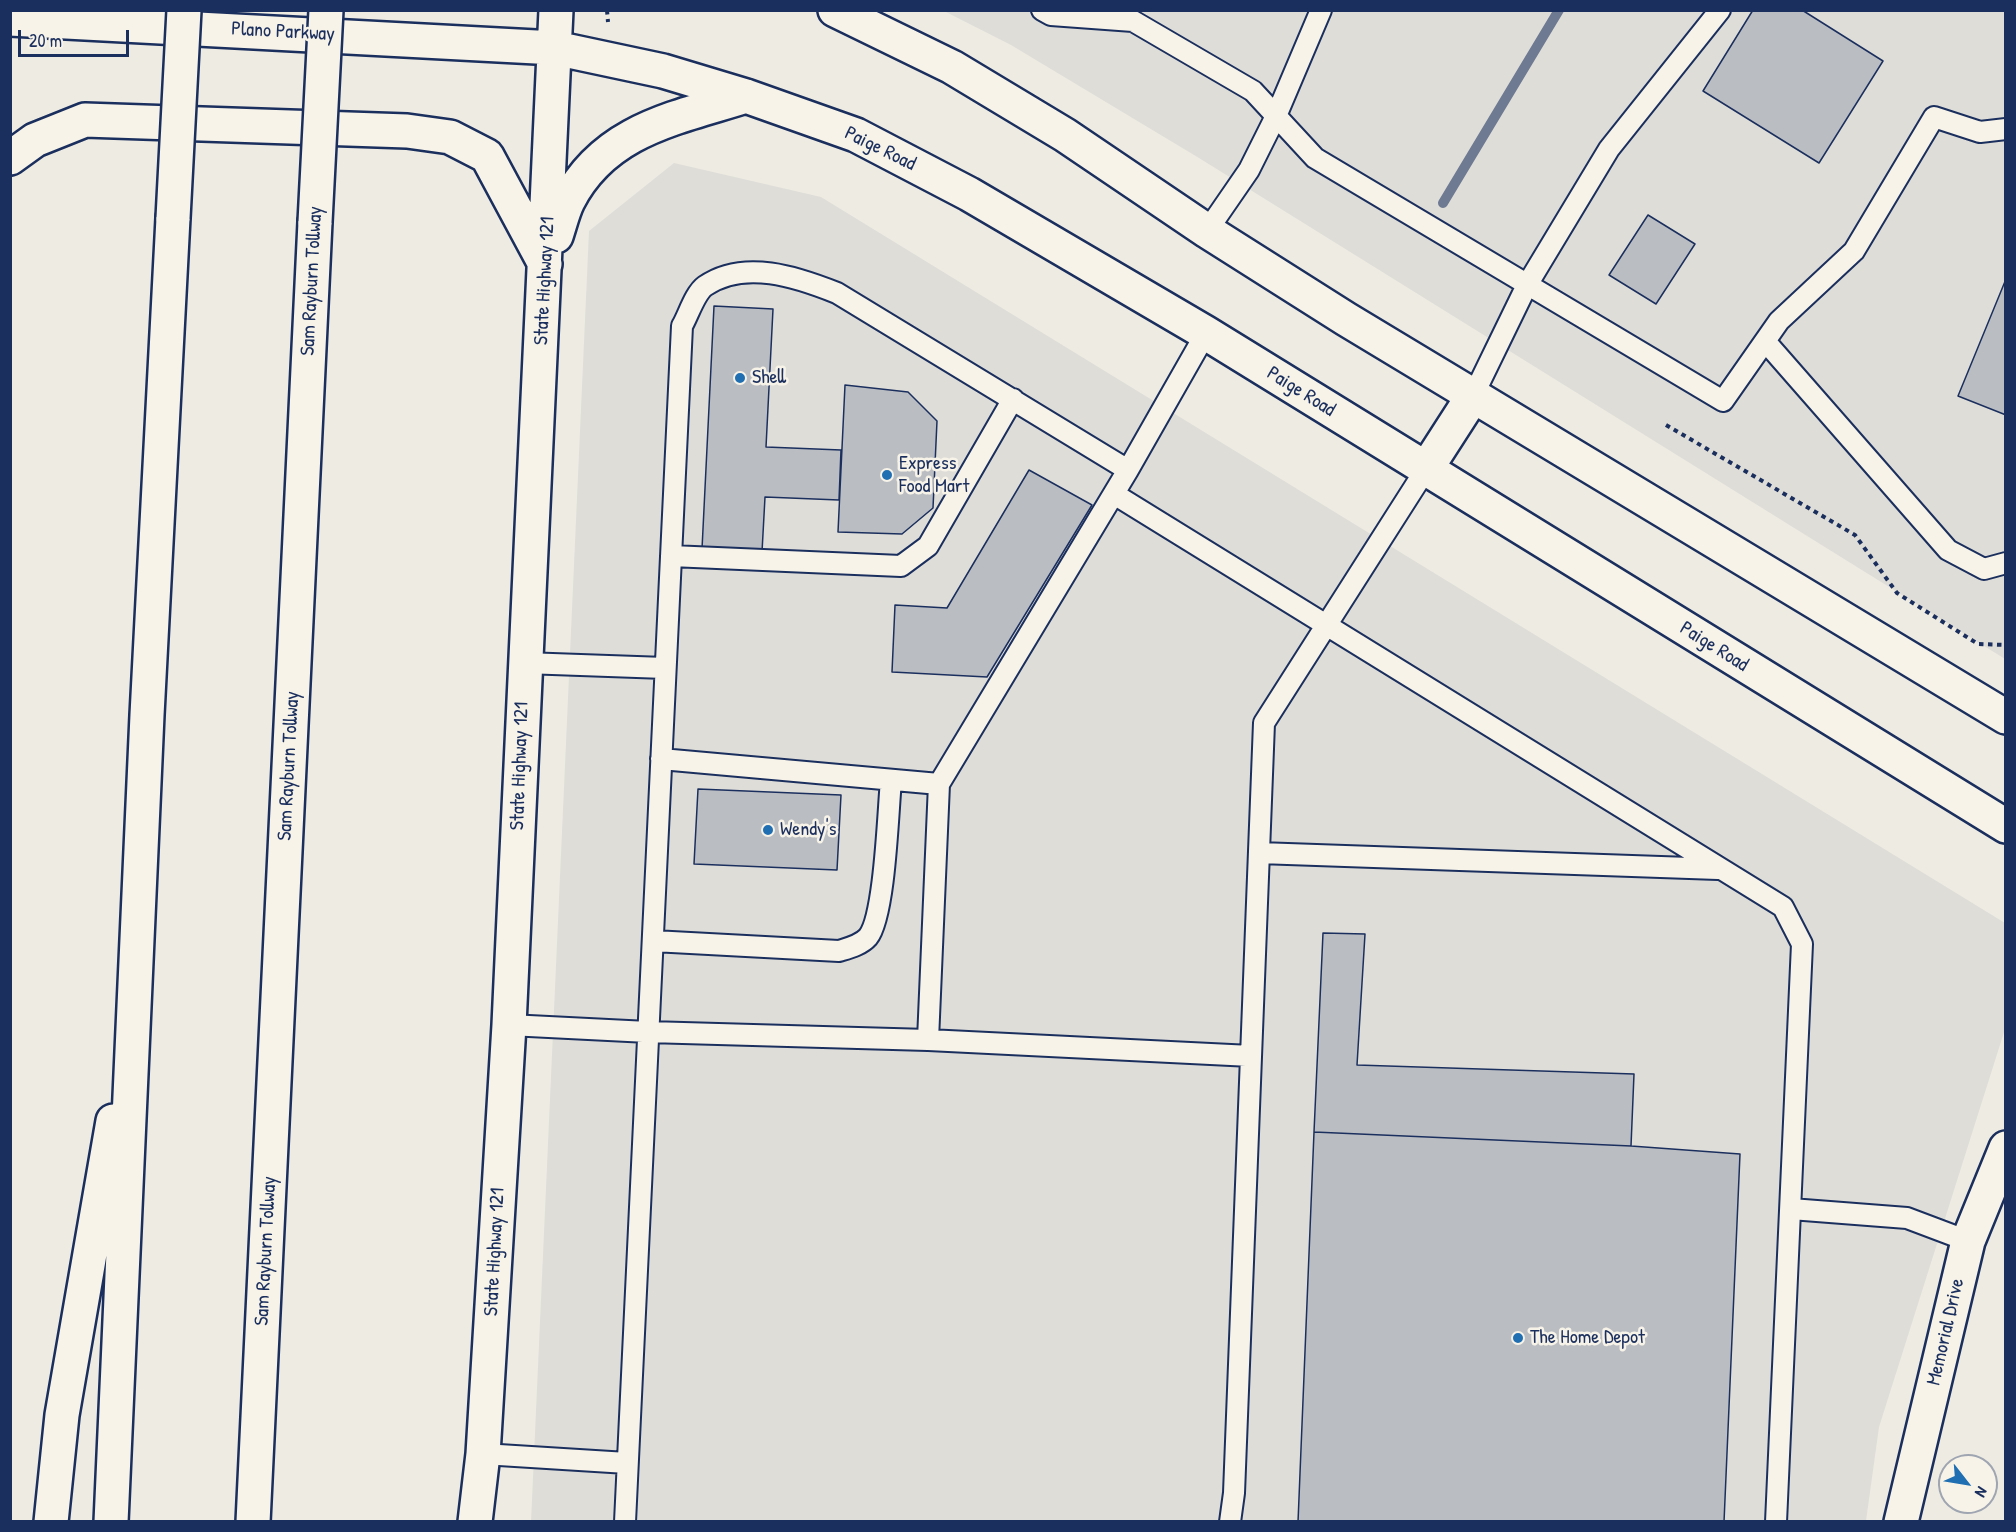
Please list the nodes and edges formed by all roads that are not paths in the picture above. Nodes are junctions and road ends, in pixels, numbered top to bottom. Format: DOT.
graph roads {
  1 [pos="184,10"];
  2 [pos="326,10"];
  3 [pos="556,10"];
  4 [pos="835,10"];
  5 [pos="1042,10"];
  6 [pos="1321,10"];
  7 [pos="1720,10"];
  8 [pos="10,19"];
  9 [pos="555,48"];
  10 [pos="746,96"];
  11 [pos="1276,116"];
  12 [pos="2006,129"];
  13 [pos="10,158"];
  14 [pos="1207,231"];
  15 [pos="546,266"];
  16 [pos="1527,285"];
  17 [pos="1206,333"];
  18 [pos="1766,341"];
  19 [pos="1473,396"];
  20 [pos="1013,399"];
  21 [pos="1426,469"];
  22 [pos="1128,470"];
  23 [pos="1114,494"];
  24 [pos="672,556"];
  25 [pos="2006,564"];
  26 [pos="1329,625"];
  27 [pos="524,663"];
  28 [pos="665,669"];
  29 [pos="2006,717"];
  30 [pos="661,759"];
  31 [pos="891,780"];
  32 [pos="939,783"];
  33 [pos="2006,826"];
  34 [pos="1259,853"];
  35 [pos="1718,869"];
  36 [pos="653,941"];
  37 [pos="137,980"];
  38 [pos="509,1025"];
  39 [pos="648,1032"];
  40 [pos="928,1040"];
  41 [pos="1251,1056"];
  42 [pos="2006,1148"];
  43 [pos="1791,1209"];
  44 [pos="1968,1241"];
  45 [pos="483,1454"];
  46 [pos="627,1463"];
  47 [pos="51,1521"];
  48 [pos="111,1521"];
  49 [pos="253,1521"];
  50 [pos="475,1521"];
  51 [pos="625,1521"];
  52 [pos="1230,1521"];
  53 [pos="1776,1521"];
  54 [pos="1901,1521"];
  1 -- 37 [label="main road, bridge"];
  2 -- 49 [label="main road, Sam Rayburn Tollway, bridge"];
  3 -- 9 [label="main road, State Highway 121"];
  4 -- 14 [label="main road"];
  5 -- 11 [label="lane"];
  6 -- 11 [label="lane"];
  7 -- 16 [label="lane"];
  8 -- 9 [label="main road, Plano Parkway"];
  9 -- 10 [label="main road, Paige Road"];
  9 -- 15 [label="main road, State Highway 121"];
  10 -- 15 [label="main road"];
  10 -- 17 [label="main road, Paige Road"];
  11 -- 14 [label="lane"];
  11 -- 16 [label="lane"];
  12 -- 18 [label="lane"];
  13 -- 15 [label="main road"];
  14 -- 19 [label="main road"];
  15 -- 27 [label="main road, State Highway 121"];
  16 -- 18 [label="lane"];
  16 -- 19 [label="lane"];
  17 -- 21 [label="main road, Paige Road"];
  17 -- 22 [label="lane"];
  18 -- 25 [label="lane"];
  19 -- 21 [label="main road"];
  19 -- 29 [label="main road"];
  20 -- 22 [label="lane"];
  20 -- 24 [label="lane"];
  20 -- 24 [label="lane"];
  21 -- 26 [label="lane"];
  21 -- 33 [label="main road, Paige Road"];
  22 -- 23 [label="lane"];
  23 -- 26 [label="lane"];
  23 -- 32 [label="lane"];
  24 -- 28 [label="lane"];
  26 -- 34 [label="lane"];
  26 -- 35 [label="lane"];
  27 -- 28 [label="lane"];
  27 -- 38 [label="main road, State Highway 121"];
  28 -- 30 [label="lane"];
  30 -- 31 [label="lane"];
  30 -- 36 [label="lane"];
  31 -- 32 [label="lane"];
  31 -- 36 [label="lane"];
  32 -- 40 [label="lane"];
  34 -- 35 [label="lane"];
  34 -- 41 [label="lane"];
  35 -- 43 [label="lane"];
  36 -- 39 [label="lane"];
  37 -- 47 [label="main road"];
  37 -- 48 [label="main road"];
  38 -- 39 [label="lane"];
  38 -- 45 [label="main road, State Highway 121"];
  39 -- 40 [label="lane"];
  39 -- 46 [label="lane"];
  40 -- 41 [label="lane"];
  41 -- 52 [label="lane"];
  42 -- 44 [label="main road, Memorial Drive"];
  43 -- 44 [label="lane"];
  43 -- 53 [label="lane"];
  44 -- 54 [label="main road, Memorial Drive"];
  45 -- 46 [label="lane"];
  45 -- 50 [label="main road, State Highway 121"];
  46 -- 51 [label="lane"];
}
